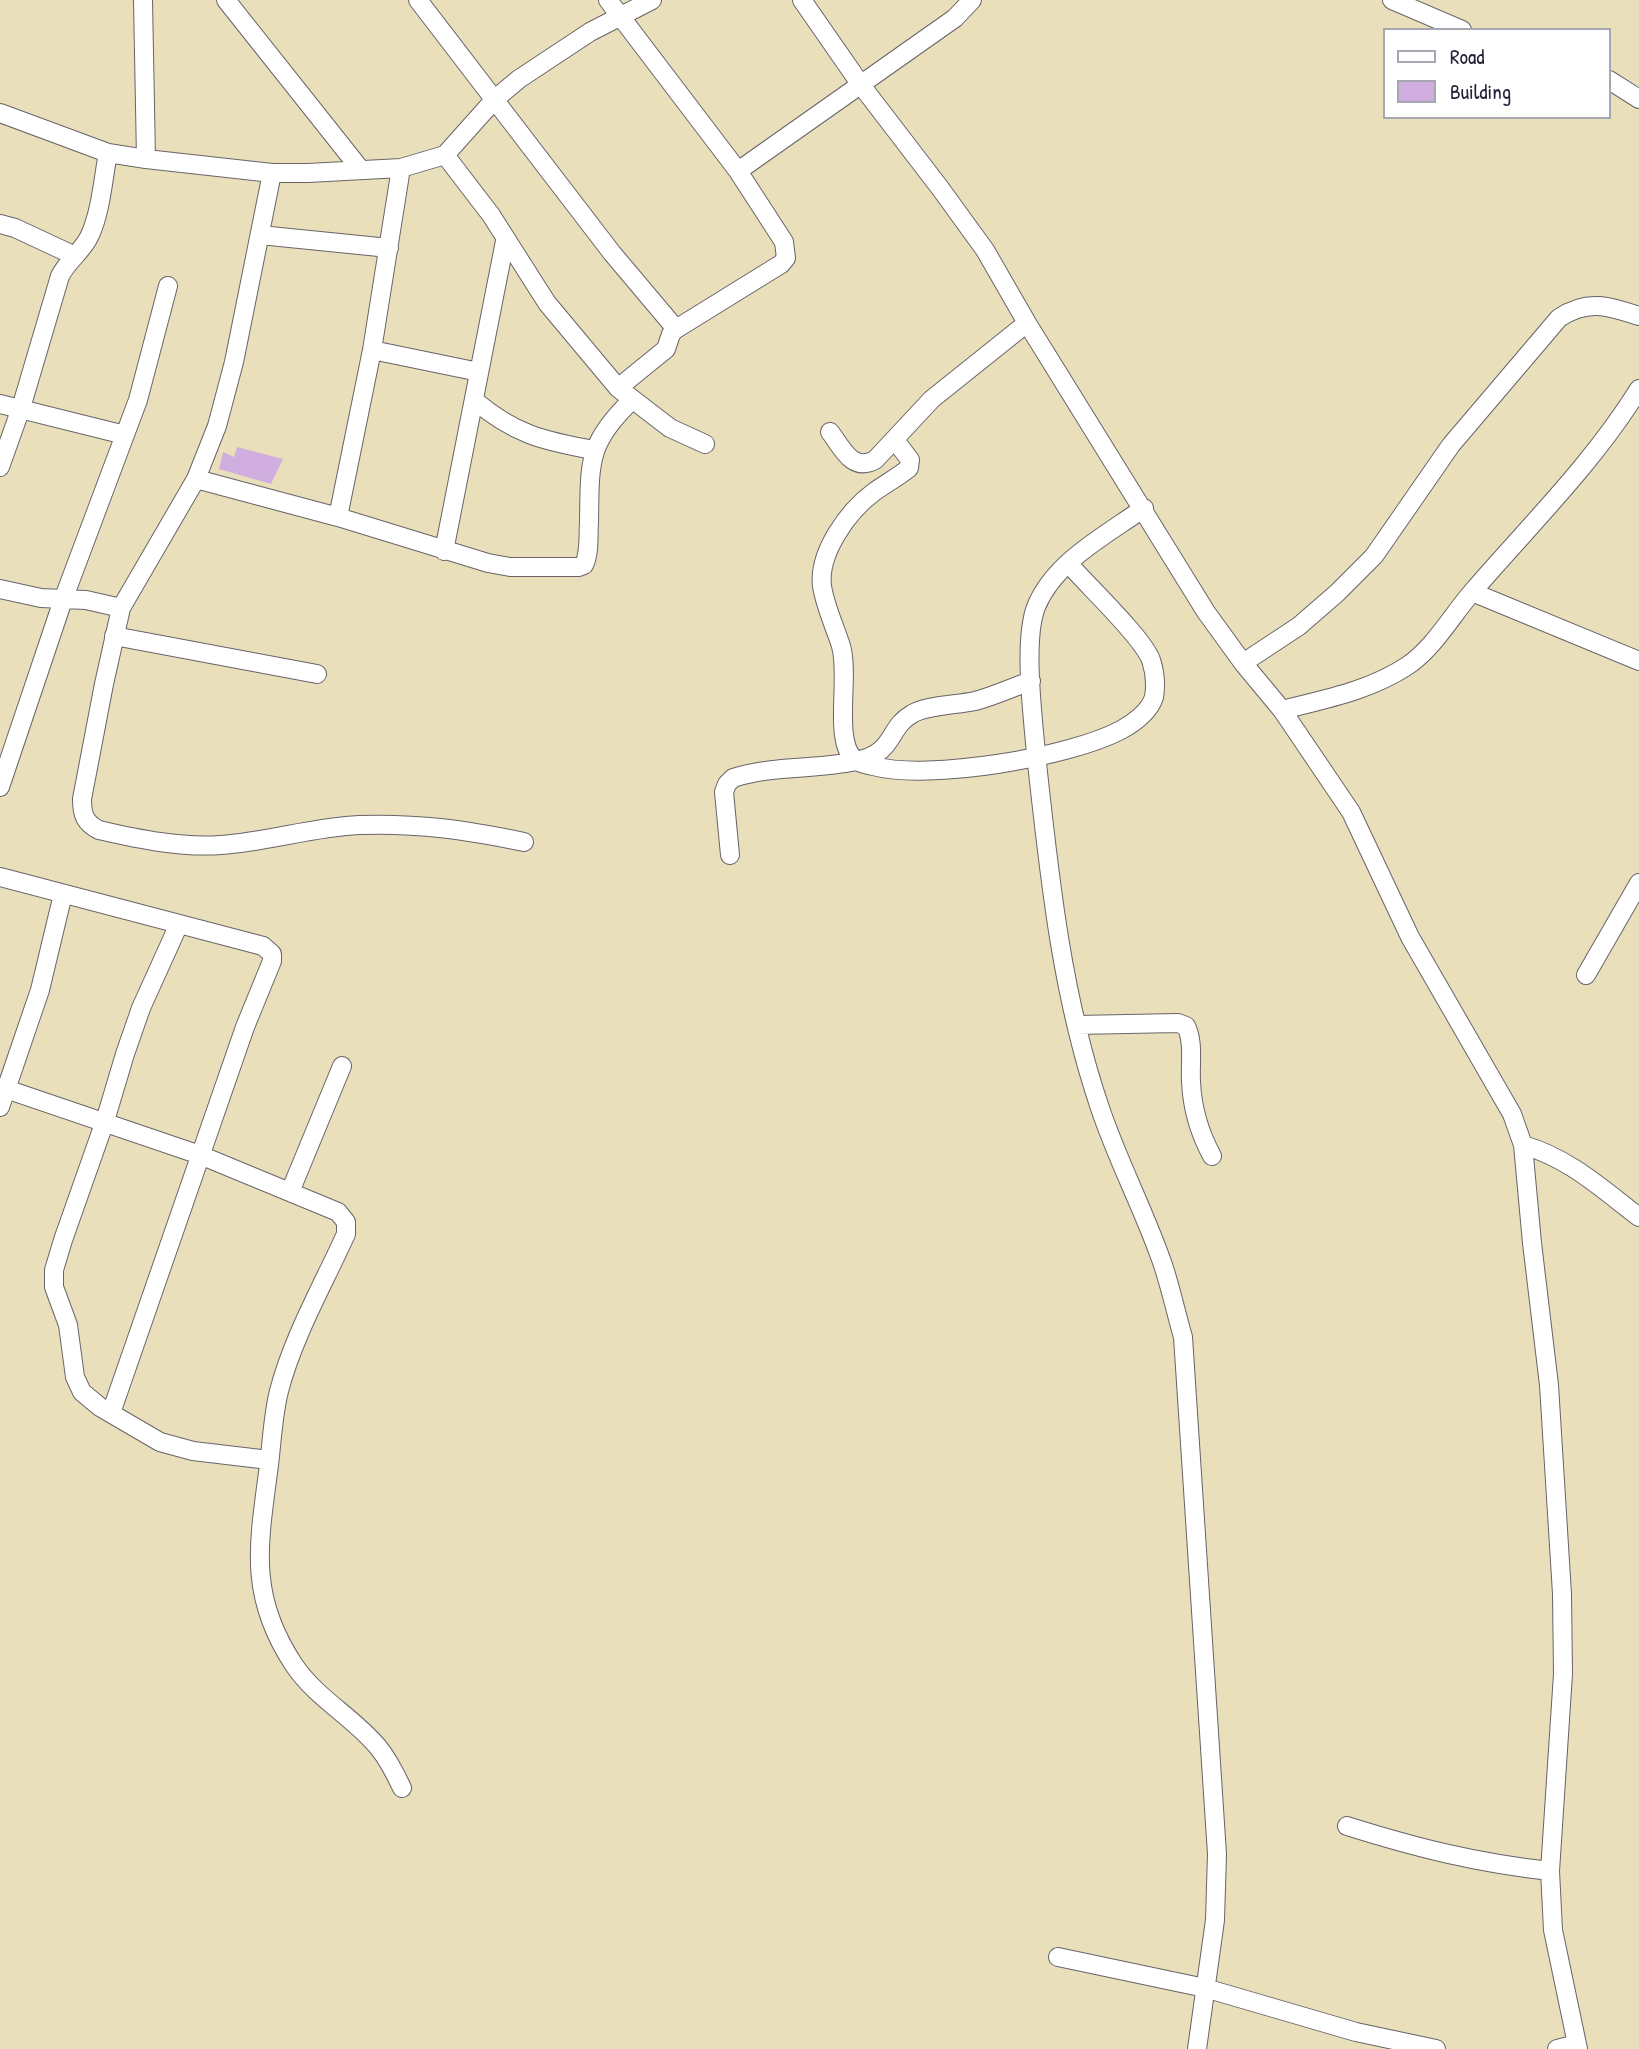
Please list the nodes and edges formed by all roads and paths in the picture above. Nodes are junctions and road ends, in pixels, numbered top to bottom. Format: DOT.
graph roads {
  1 [pos="143,0"];
  2 [pos="226,0"];
  3 [pos="418,0"];
  4 [pos="608,0"];
  5 [pos="652,0"];
  6 [pos="802,0"];
  7 [pos="972,0"];
  8 [pos="1392,0"];
  9 [pos="621,16"];
  10 [pos="1457,28"];
  11 [pos="1611,81"];
  12 [pos="861,85"];
  13 [pos="495,99"];
  14 [pos="1639,99"];
  15 [pos="0,113"];
  16 [pos="108,153"];
  17 [pos="445,155"];
  18 [pos="146,159"];
  19 [pos="401,168"];
  20 [pos="361,170"];
  21 [pos="738,171"];
  22 [pos="272,173"];
  23 [pos="0,224"];
  24 [pos="260,236"];
  25 [pos="505,241"];
  26 [pos="389,248"];
  27 [pos="75,256"];
  28 [pos="168,286"];
  29 [pos="1639,316"];
  30 [pos="1027,323"];
  31 [pos="676,329"];
  32 [pos="372,349"];
  33 [pos="479,372"];
  34 [pos="1639,389"];
  35 [pos="625,394"];
  36 [pos="474,400"];
  37 [pos="0,404"];
  38 [pos="21,408"];
  39 [pos="830,432"];
  40 [pos="125,435"];
  41 [pos="895,440"];
  42 [pos="705,444"];
  43 [pos="594,450"];
  44 [pos="0,467"];
  45 [pos="196,480"];
  46 [pos="1144,508"];
  47 [pos="338,517"];
  48 [pos="444,551"];
  49 [pos="1069,564"];
  50 [pos="0,589"];
  51 [pos="1472,592"];
  52 [pos="63,600"];
  53 [pos="121,608"];
  54 [pos="114,636"];
  55 [pos="1639,661"];
  56 [pos="1243,663"];
  57 [pos="317,674"];
  58 [pos="1031,681"];
  59 [pos="1282,710"];
  60 [pos="1037,756"];
  61 [pos="856,761"];
  62 [pos="0,787"];
  63 [pos="524,842"];
  64 [pos="730,855"];
  65 [pos="0,877"];
  66 [pos="1639,883"];
  67 [pos="63,894"];
  68 [pos="179,924"];
  69 [pos="1586,975"];
  70 [pos="1077,1025"];
  71 [pos="342,1066"];
  72 [pos="3,1088"];
  73 [pos="0,1107"];
  74 [pos="104,1121"];
  75 [pos="1523,1145"];
  76 [pos="200,1155"];
  77 [pos="1212,1156"];
  78 [pos="290,1192"];
  79 [pos="1639,1217"];
  80 [pos="111,1413"];
  81 [pos="269,1460"];
  82 [pos="402,1788"];
  83 [pos="1347,1826"];
  84 [pos="1550,1871"];
  85 [pos="1058,1957"];
  86 [pos="1205,1988"];
  87 [pos="1578,2047"];
  88 [pos="1196,2049"];
  89 [pos="1436,2049"];
  90 [pos="1557,2049"];
  1 -- 18 [label="street"];
  2 -- 20 [label="street"];
  3 -- 13 [label="street"];
  4 -- 9 [label="street"];
  5 -- 9 [label="street"];
  6 -- 12 [label="street"];
  7 -- 12 [label="street"];
  8 -- 10 [label="street"];
  9 -- 13 [label="street"];
  9 -- 21 [label="street"];
  11 -- 14 [label="street"];
  12 -- 21 [label="street"];
  12 -- 30 [label="street"];
  13 -- 17 [label="street"];
  13 -- 31 [label="street"];
  15 -- 16 [label="street"];
  16 -- 18 [label="street"];
  16 -- 27 [label="street"];
  17 -- 19 [label="street"];
  17 -- 25 [label="street"];
  18 -- 22 [label="street"];
  19 -- 20 [label="street"];
  19 -- 26 [label="street"];
  20 -- 22 [label="street"];
  21 -- 31 [label="street"];
  22 -- 24 [label="street"];
  23 -- 27 [label="street"];
  24 -- 26 [label="street"];
  24 -- 45 [label="street"];
  25 -- 33 [label="street"];
  25 -- 35 [label="street"];
  26 -- 32 [label="street"];
  27 -- 38 [label="street"];
  28 -- 40 [label="street"];
  29 -- 56 [label="street"];
  30 -- 41 [label="street"];
  30 -- 46 [label="street"];
  31 -- 35 [label="street"];
  32 -- 33 [label="street"];
  32 -- 47 [label="street"];
  33 -- 36 [label="street"];
  34 -- 51 [label="street"];
  35 -- 42 [label="street"];
  35 -- 43 [label="street"];
  36 -- 43 [label="street"];
  36 -- 48 [label="street"];
  37 -- 38 [label="street"];
  38 -- 40 [label="street"];
  38 -- 44 [label="street"];
  39 -- 41 [label="street"];
  40 -- 52 [label="street"];
  41 -- 61 [label="street"];
  43 -- 48 [label="street"];
  45 -- 47 [label="street"];
  45 -- 53 [label="street"];
  46 -- 49 [label="street"];
  46 -- 56 [label="street"];
  47 -- 48 [label="street"];
  49 -- 58 [label="street"];
  49 -- 60 [label="street"];
  50 -- 52 [label="street"];
  51 -- 55 [label="street"];
  51 -- 59 [label="street"];
  52 -- 53 [label="street"];
  52 -- 62 [label="street"];
  53 -- 54 [label="street"];
  54 -- 57 [label="street"];
  54 -- 63 [label="street"];
  56 -- 59 [label="street"];
  58 -- 60 [label="street"];
  58 -- 61 [label="street"];
  59 -- 75 [label="street"];
  60 -- 61 [label="street"];
  60 -- 70 [label="street"];
  61 -- 64 [label="street"];
  65 -- 67 [label="street"];
  66 -- 69 [label="street"];
  67 -- 68 [label="street"];
  67 -- 72 [label="street"];
  68 -- 74 [label="street"];
  68 -- 76 [label="street"];
  70 -- 77 [label="street"];
  70 -- 86 [label="street"];
  71 -- 78 [label="street"];
  72 -- 73 [label="street"];
  72 -- 74 [label="street"];
  74 -- 76 [label="street"];
  74 -- 80 [label="street"];
  75 -- 79 [label="street"];
  75 -- 84 [label="street"];
  76 -- 78 [label="street"];
  76 -- 80 [label="street"];
  78 -- 81 [label="street"];
  80 -- 81 [label="street"];
  81 -- 82 [label="street"];
  83 -- 84 [label="street"];
  84 -- 87 [label="street"];
  85 -- 86 [label="street"];
  86 -- 88 [label="street"];
  86 -- 89 [label="street"];
  87 -- 90 [label="street"];
}
